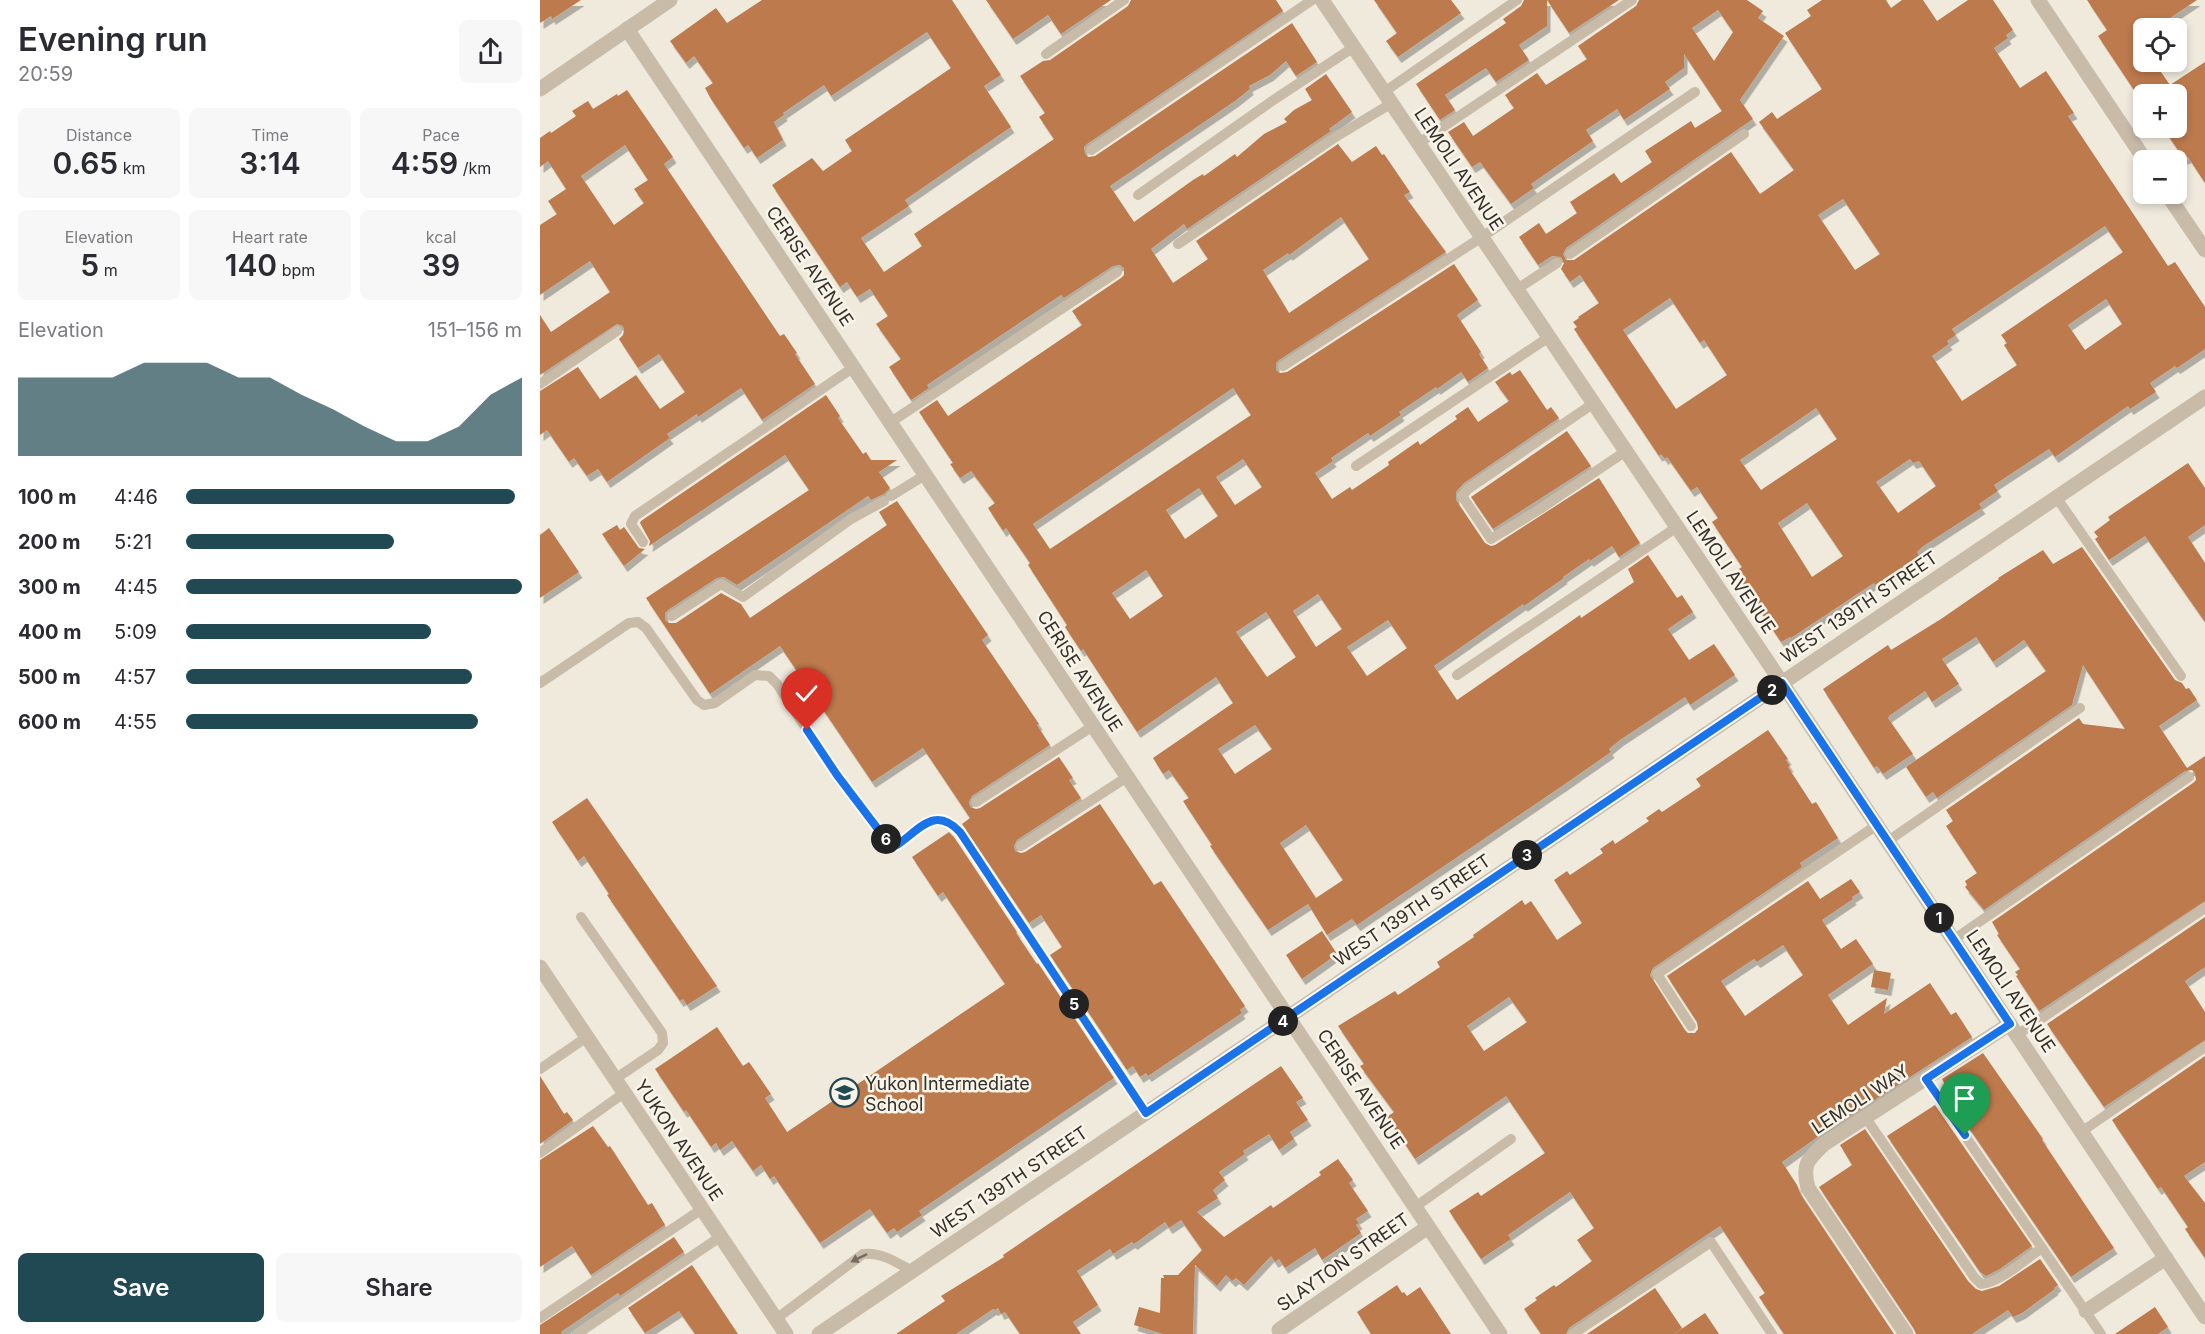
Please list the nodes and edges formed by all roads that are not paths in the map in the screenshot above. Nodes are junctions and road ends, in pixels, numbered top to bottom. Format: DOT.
graph roads {
  1 [pos="670,0"];
  2 [pos="1124,0"];
  3 [pos="1312,0"];
  4 [pos="1322,0"];
  5 [pos="1517,0"];
  6 [pos="1632,0"];
  7 [pos="2037,0"];
  8 [pos="627,29"];
  9 [pos="1354,47"];
  10 [pos="1046,54"];
  11 [pos="540,89"];
  12 [pos="1695,92"];
  13 [pos="1388,98"];
  14 [pos="1744,134"];
  15 [pos="1419,143"];
  16 [pos="1091,150"];
  17 [pos="2138,150"];
  18 [pos="1138,195"];
  19 [pos="2174,204"];
  20 [pos="1482,237"];
  21 [pos="1178,244"];
  22 [pos="2205,250"];
  23 [pos="1570,254"];
  24 [pos="1557,263"];
  25 [pos="1117,272"];
  26 [pos="1517,289"];
  27 [pos="617,331"];
  28 [pos="1550,337"];
  29 [pos="1283,366"];
  30 [pos="854,368"];
  31 [pos="540,384"];
  32 [pos="2205,397"];
  33 [pos="1594,403"];
  34 [pos="891,422"];
  35 [pos="1626,451"];
  36 [pos="1356,466"];
  37 [pos="925,475"];
  38 [pos="2056,497"];
  39 [pos="1677,527"];
  40 [pos="643,542"];
  41 [pos="672,616"];
  42 [pos="1457,675"];
  43 [pos="2181,676"];
  44 [pos="540,683"];
  45 [pos="1782,683"];
  46 [pos="2080,708"];
  47 [pos="1093,726"];
  48 [pos="1127,777"];
  49 [pos="2189,777"];
  50 [pos="976,802"];
  51 [pos="1877,825"];
  52 [pos="1888,841"];
  53 [pos="1021,846"];
  54 [pos="2205,908"];
  55 [pos="581,917"];
  56 [pos="1953,940"];
  57 [pos="540,967"];
  58 [pos="1289,1016"];
  59 [pos="1691,1026"];
  60 [pos="2013,1029"];
  61 [pos="587,1037"];
  62 [pos="2205,1047"];
  63 [pos="540,1069"];
  64 [pos="615,1079"];
  65 [pos="1926,1079"];
  66 [pos="624,1093"];
  67 [pos="1146,1113"];
  68 [pos="1866,1118"];
  69 [pos="2081,1132"];
  70 [pos="1511,1139"];
  71 [pos="540,1153"];
  72 [pos="1415,1207"];
  73 [pos="702,1209"];
  74 [pos="1428,1227"];
  75 [pos="720,1237"];
  76 [pos="2042,1248"];
  77 [pos="2166,1258"];
  78 [pos="912,1271"];
  79 [pos="2086,1311"];
  80 [pos="2205,1317"];
  81 [pos="540,1318"];
  82 [pos="776,1319"];
  83 [pos="1279,1330"];
  84 [pos="1494,1332"];
  85 [pos="578,1334"];
  86 [pos="786,1334"];
  87 [pos="819,1334"];
  88 [pos="1573,1334"];
  89 [pos="1772,1334"];
  90 [pos="1906,1334"];
  91 [pos="2101,1334"];
  1 -- 8 [label="street"];
  2 -- 10 [label="lane"];
  3 -- 16 [label="lane"];
  4 -- 9 [label="street, LEMOLI AVENUE"];
  5 -- 13 [label="lane"];
  6 -- 15 [label="lane"];
  7 -- 17 [label="street"];
  8 -- 11 [label="street"];
  8 -- 30 [label="street, CERISE AVENUE"];
  9 -- 13 [label="street, LEMOLI AVENUE"];
  9 -- 18 [label="lane"];
  12 -- 20 [label="lane"];
  13 -- 15 [label="street, LEMOLI AVENUE"];
  13 -- 21 [label="lane"];
  14 -- 23 [label="lane"];
  15 -- 20 [label="street, LEMOLI AVENUE"];
  19 -- 22 [label="street"];
  20 -- 26 [label="street, LEMOLI AVENUE"];
  20 -- 29 [label="lane"];
  24 -- 26 [label="lane"];
  25 -- 34 [label="lane"];
  26 -- 28 [label="street, LEMOLI AVENUE"];
  27 -- 31 [label="lane"];
  28 -- 33 [label="street, LEMOLI AVENUE"];
  28 -- 36 [label="lane"];
  30 -- 34 [label="street, CERISE AVENUE"];
  30 -- 40 [label="lane"];
  32 -- 38 [label="street, WEST 139TH STREET"];
  33 -- 35 [label="street, LEMOLI AVENUE"];
  33 -- 35 [label="lane"];
  34 -- 37 [label="street, CERISE AVENUE"];
  35 -- 39 [label="street, LEMOLI AVENUE"];
  37 -- 41 [label="lane"];
  37 -- 47 [label="street, CERISE AVENUE"];
  38 -- 43 [label="lane"];
  38 -- 45 [label="street, WEST 139TH STREET"];
  39 -- 42 [label="lane"];
  39 -- 45 [label="street, LEMOLI AVENUE"];
  44 -- 67 [label="lane"];
  45 -- 51 [label="street, LEMOLI AVENUE"];
  45 -- 58 [label="street, WEST 139TH STREET"];
  46 -- 52 [label="lane"];
  47 -- 48 [label="street, CERISE AVENUE"];
  47 -- 50 [label="lane"];
  48 -- 53 [label="lane"];
  48 -- 58 [label="street, CERISE AVENUE"];
  49 -- 56 [label="lane"];
  51 -- 52 [label="street, LEMOLI AVENUE"];
  51 -- 59 [label="lane"];
  52 -- 56 [label="street, LEMOLI AVENUE"];
  54 -- 60 [label="lane"];
  55 -- 64 [label="lane"];
  56 -- 60 [label="street, LEMOLI AVENUE"];
  57 -- 61 [label="street, YUKON AVENUE"];
  58 -- 67 [label="street, WEST 139TH STREET"];
  58 -- 72 [label="street, CERISE AVENUE"];
  60 -- 65 [label="street, LEMOLI WAY"];
  60 -- 69 [label="street, LEMOLI AVENUE"];
  61 -- 63 [label="lane"];
  61 -- 64 [label="street, YUKON AVENUE"];
  62 -- 69 [label="lane"];
  64 -- 66 [label="street, YUKON AVENUE"];
  65 -- 68 [label="street, LEMOLI WAY"];
  65 -- 76 [label="lane"];
  66 -- 71 [label="lane"];
  66 -- 73 [label="street, YUKON AVENUE"];
  67 -- 78 [label="street, WEST 139TH STREET"];
  68 -- 76 [label="lane"];
  68 -- 90 [label="street, LEMOLI WAY"];
  69 -- 77 [label="street, LEMOLI AVENUE"];
  70 -- 72 [label="lane"];
  72 -- 74 [label="street, CERISE AVENUE"];
  73 -- 75 [label="street, YUKON AVENUE"];
  73 -- 81 [label="lane"];
  74 -- 83 [label="street, SLAYTON STREET"];
  74 -- 84 [label="street, CERISE AVENUE"];
  75 -- 82 [label="street, YUKON AVENUE"];
  75 -- 85 [label="lane"];
  76 -- 79 [label="lane"];
  77 -- 79 [label="street"];
  77 -- 80 [label="street, LEMOLI AVENUE"];
  78 -- 82 [label="lane, one-way"];
  78 -- 87 [label="street, WEST 139TH STREET"];
  79 -- 91 [label="lane"];
  82 -- 86 [label="street, YUKON AVENUE"];
  88 -- 89 [label="lane"];
}
